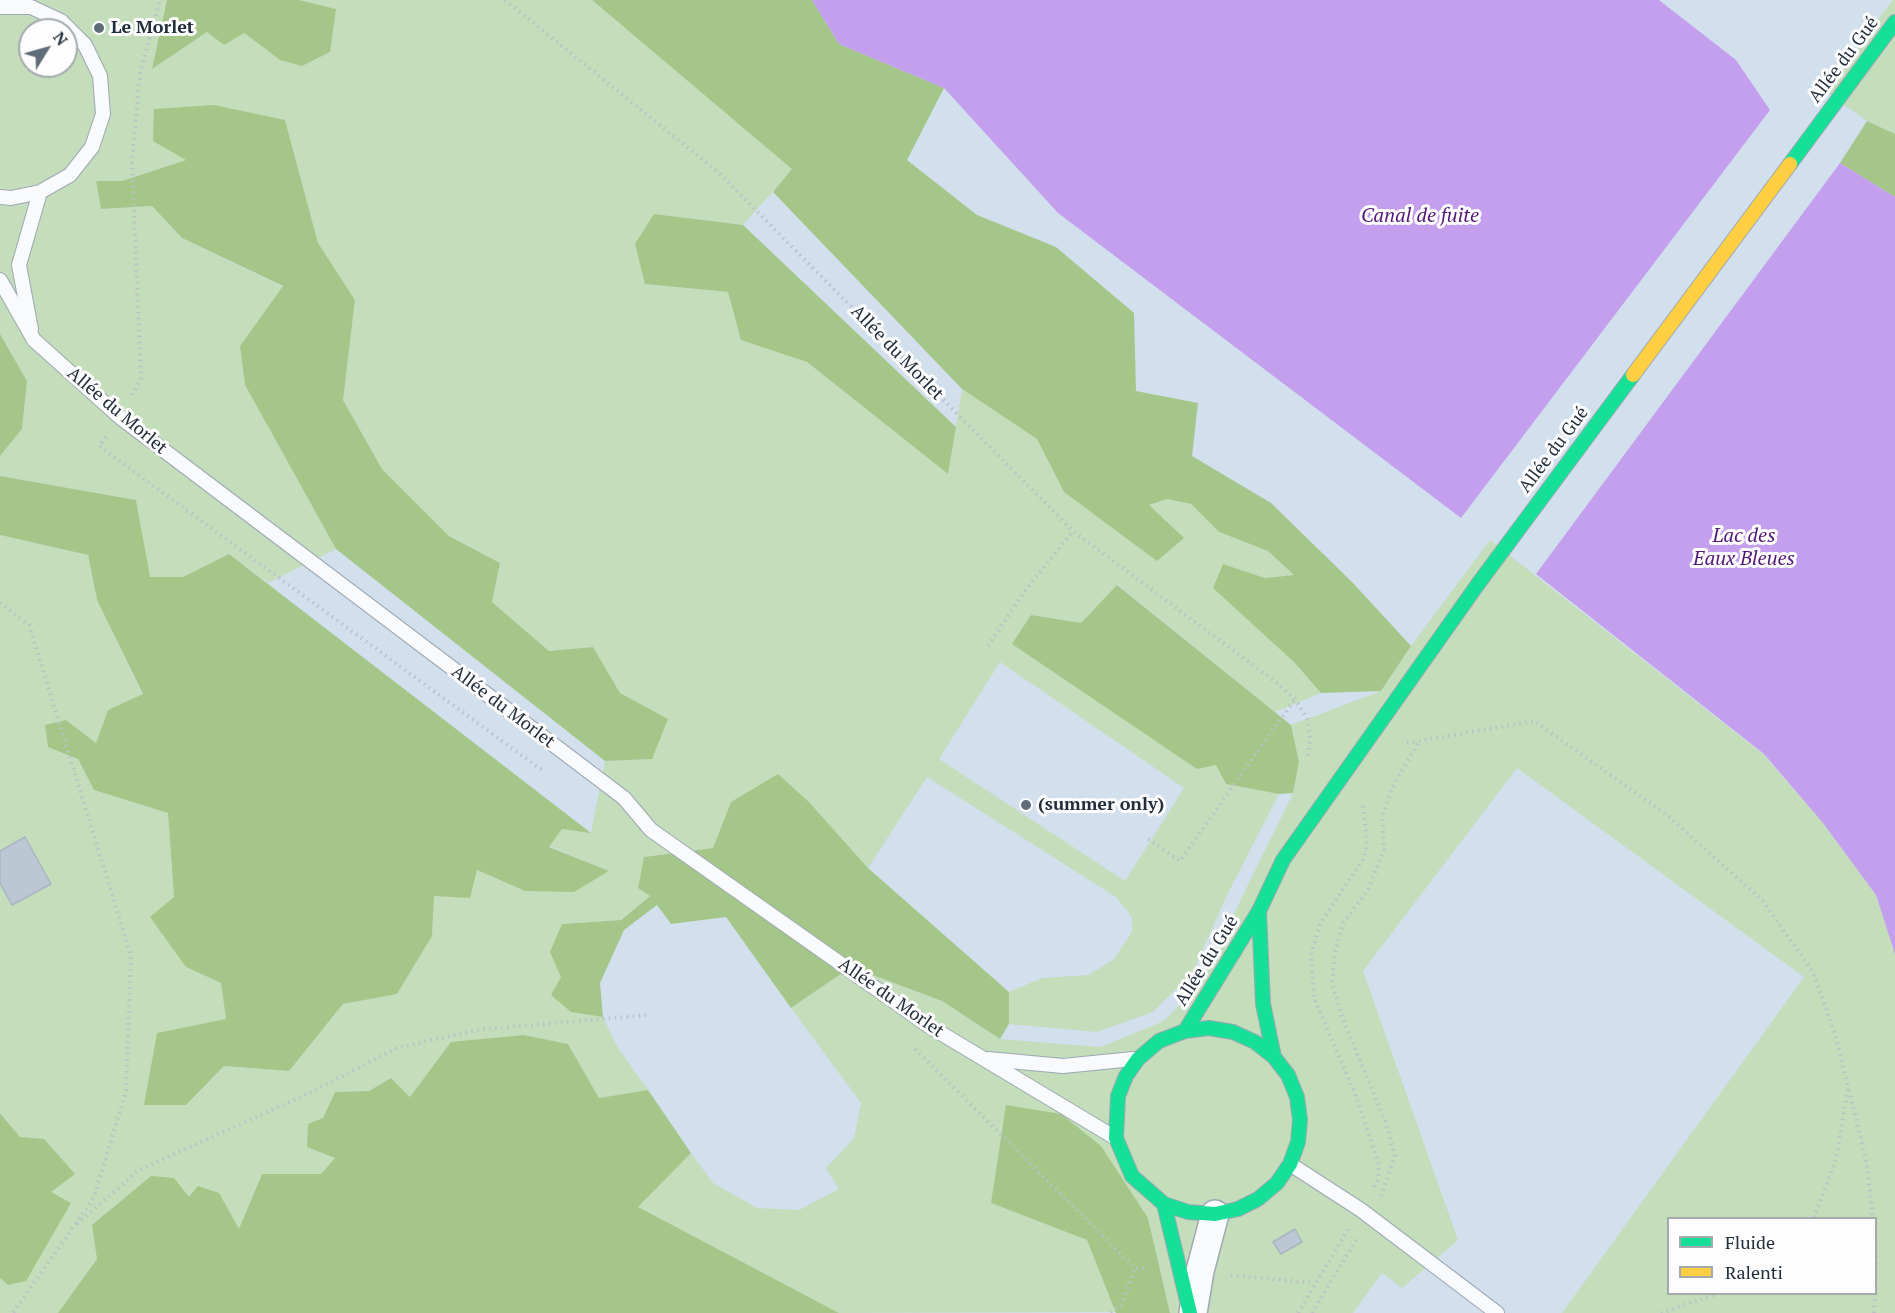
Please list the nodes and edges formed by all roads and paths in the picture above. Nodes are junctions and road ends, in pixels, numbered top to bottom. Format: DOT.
graph roads {
  1 [pos="505,0"];
  2 [pos="0,7"];
  3 [pos="1895,22"];
  4 [pos="40,192"];
  5 [pos="0,197"];
  6 [pos="0,280"];
  7 [pos="34,340"];
  8 [pos="1073,531"];
  9 [pos="0,603"];
  10 [pos="988,646"];
  11 [pos="1420,740"];
  12 [pos="1397,745"];
  13 [pos="1363,806"];
  14 [pos="1148,839"];
  15 [pos="1259,911"];
  16 [pos="647,1015"];
  17 [pos="1185,1031"];
  18 [pos="1274,1057"];
  19 [pos="982,1059"];
  20 [pos="1138,1059"];
  21 [pos="1848,1087"];
  22 [pos="1116,1138"];
  23 [pos="1290,1164"];
  24 [pos="1164,1204"];
  25 [pos="1365,1213"];
  26 [pos="1215,1214"];
  27 [pos="1814,1217"];
  28 [pos="1873,1217"];
  29 [pos="73,1227"];
  30 [pos="1135,1269"];
  31 [pos="1710,1295"];
  32 [pos="1875,1295"];
  33 [pos="13,1313"];
  34 [pos="1111,1313"];
  35 [pos="1191,1313"];
  36 [pos="1298,1313"];
  37 [pos="1312,1313"];
  38 [pos="1497,1313"];
  39 [pos="1661,1313"];
  40 [pos="1874,1313"];
  1 -- 8 [label="path, Allée du Morlet"];
  2 -- 4 [label="lane"];
  3 -- 15 [label="street, Allée du Gué"];
  4 -- 5 [label="lane"];
  4 -- 7 [label="lane"];
  6 -- 7 [label="lane, Allée du Morlet"];
  7 -- 19 [label="lane, Allée du Morlet"];
  8 -- 10 [label="path"];
  8 -- 14 [label="path, Allée du Morlet"];
  9 -- 29 [label="path"];
  11 -- 12 [label="path"];
  11 -- 21 [label="path"];
  11 -- 25 [label="path"];
  13 -- 25 [label="path"];
  15 -- 17 [label="street, Allée du Gué"];
  15 -- 18 [label="street, Allée du Gué"];
  16 -- 29 [label="path"];
  17 -- 18 [label="street"];
  17 -- 20 [label="street"];
  18 -- 23 [label="street"];
  19 -- 20 [label="lane, Allée du Morlet"];
  19 -- 22 [label="lane, Allée du Morlet"];
  20 -- 22 [label="street"];
  21 -- 27 [label="path"];
  21 -- 28 [label="path"];
  22 -- 24 [label="street"];
  23 -- 25 [label="lane"];
  23 -- 26 [label="street"];
  24 -- 26 [label="street"];
  24 -- 35 [label="street"];
  25 -- 36 [label="path"];
  25 -- 37 [label="path"];
  25 -- 38 [label="lane"];
  26 -- 35 [label="street"];
  29 -- 33 [label="path"];
  30 -- 34 [label="path"];
  31 -- 39 [label="path"];
  32 -- 40 [label="path"];
}
